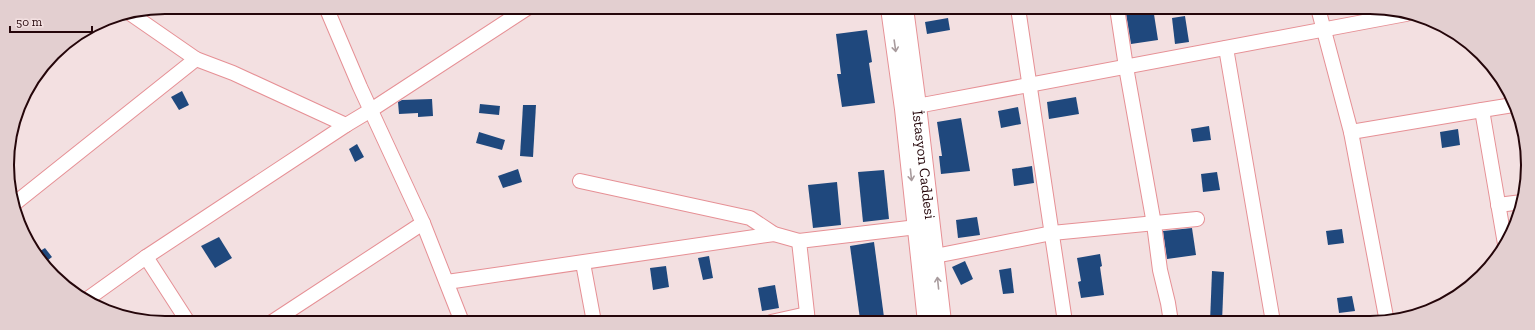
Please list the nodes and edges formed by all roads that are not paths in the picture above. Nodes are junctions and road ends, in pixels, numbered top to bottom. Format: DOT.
graph roads {
  1 [pos="329,14"];
  2 [pos="518,14"];
  3 [pos="891,14"];
  4 [pos="905,14"];
  5 [pos="1019,14"];
  6 [pos="1118,14"];
  7 [pos="1320,14"];
  8 [pos="1395,16"];
  9 [pos="135,17"];
  10 [pos="1324,30"];
  11 [pos="1226,48"];
  12 [pos="196,59"];
  13 [pos="1126,67"];
  14 [pos="1030,84"];
  15 [pos="917,106"];
  16 [pos="1509,106"];
  17 [pos="371,110"];
  18 [pos="1482,110"];
  19 [pos="346,125"];
  20 [pos="1351,132"];
  21 [pos="580,181"];
  22 [pos="18,201"];
  23 [pos="1516,203"];
  24 [pos="1498,205"];
  25 [pos="1197,219"];
  26 [pos="423,223"];
  27 [pos="1154,224"];
  28 [pos="916,227"];
  29 [pos="1052,233"];
  30 [pos="774,234"];
  31 [pos="1503,235"];
  32 [pos="799,241"];
  33 [pos="934,256"];
  34 [pos="146,257"];
  35 [pos="583,263"];
  36 [pos="447,282"];
  37 [pos="91,297"];
  38 [pos="1386,315"];
  39 [pos="184,316"];
  40 [pos="281,316"];
  41 [pos="460,316"];
  42 [pos="593,316"];
  43 [pos="808,316"];
  44 [pos="926,316"];
  45 [pos="941,316"];
  46 [pos="1064,316"];
  47 [pos="1170,316"];
  48 [pos="1272,316"];
  1 -- 17 [label="street"];
  2 -- 17 [label="street"];
  3 -- 28 [label="main road, one-way"];
  4 -- 15 [label="main road, İstasyon Caddesi"];
  5 -- 14 [label="street"];
  6 -- 13 [label="street"];
  7 -- 10 [label="street"];
  8 -- 10 [label="street"];
  9 -- 12 [label="street"];
  10 -- 11 [label="street"];
  10 -- 20 [label="street"];
  11 -- 13 [label="street"];
  11 -- 48 [label="street"];
  12 -- 19 [label="street"];
  12 -- 22 [label="street"];
  13 -- 14 [label="street"];
  13 -- 27 [label="street"];
  14 -- 15 [label="street"];
  14 -- 29 [label="street"];
  15 -- 33 [label="main road, İstasyon Caddesi"];
  16 -- 18 [label="street"];
  17 -- 19 [label="street"];
  17 -- 26 [label="street"];
  18 -- 20 [label="street"];
  18 -- 24 [label="street"];
  19 -- 34 [label="street"];
  20 -- 38 [label="street"];
  21 -- 30 [label="street"];
  23 -- 24 [label="street"];
  24 -- 31 [label="street"];
  25 -- 27 [label="street"];
  26 -- 36 [label="street"];
  26 -- 40 [label="street"];
  27 -- 29 [label="street"];
  27 -- 47 [label="street"];
  28 -- 32 [label="street"];
  28 -- 44 [label="main road"];
  29 -- 33 [label="street"];
  29 -- 46 [label="street"];
  30 -- 32 [label="street"];
  30 -- 35 [label="street"];
  32 -- 43 [label="street"];
  45 -- 33 [label="main road, İstasyon Caddesi, one-way"];
  34 -- 37 [label="street"];
  34 -- 39 [label="street"];
  35 -- 36 [label="street"];
  35 -- 42 [label="street"];
  36 -- 41 [label="street"];
}
